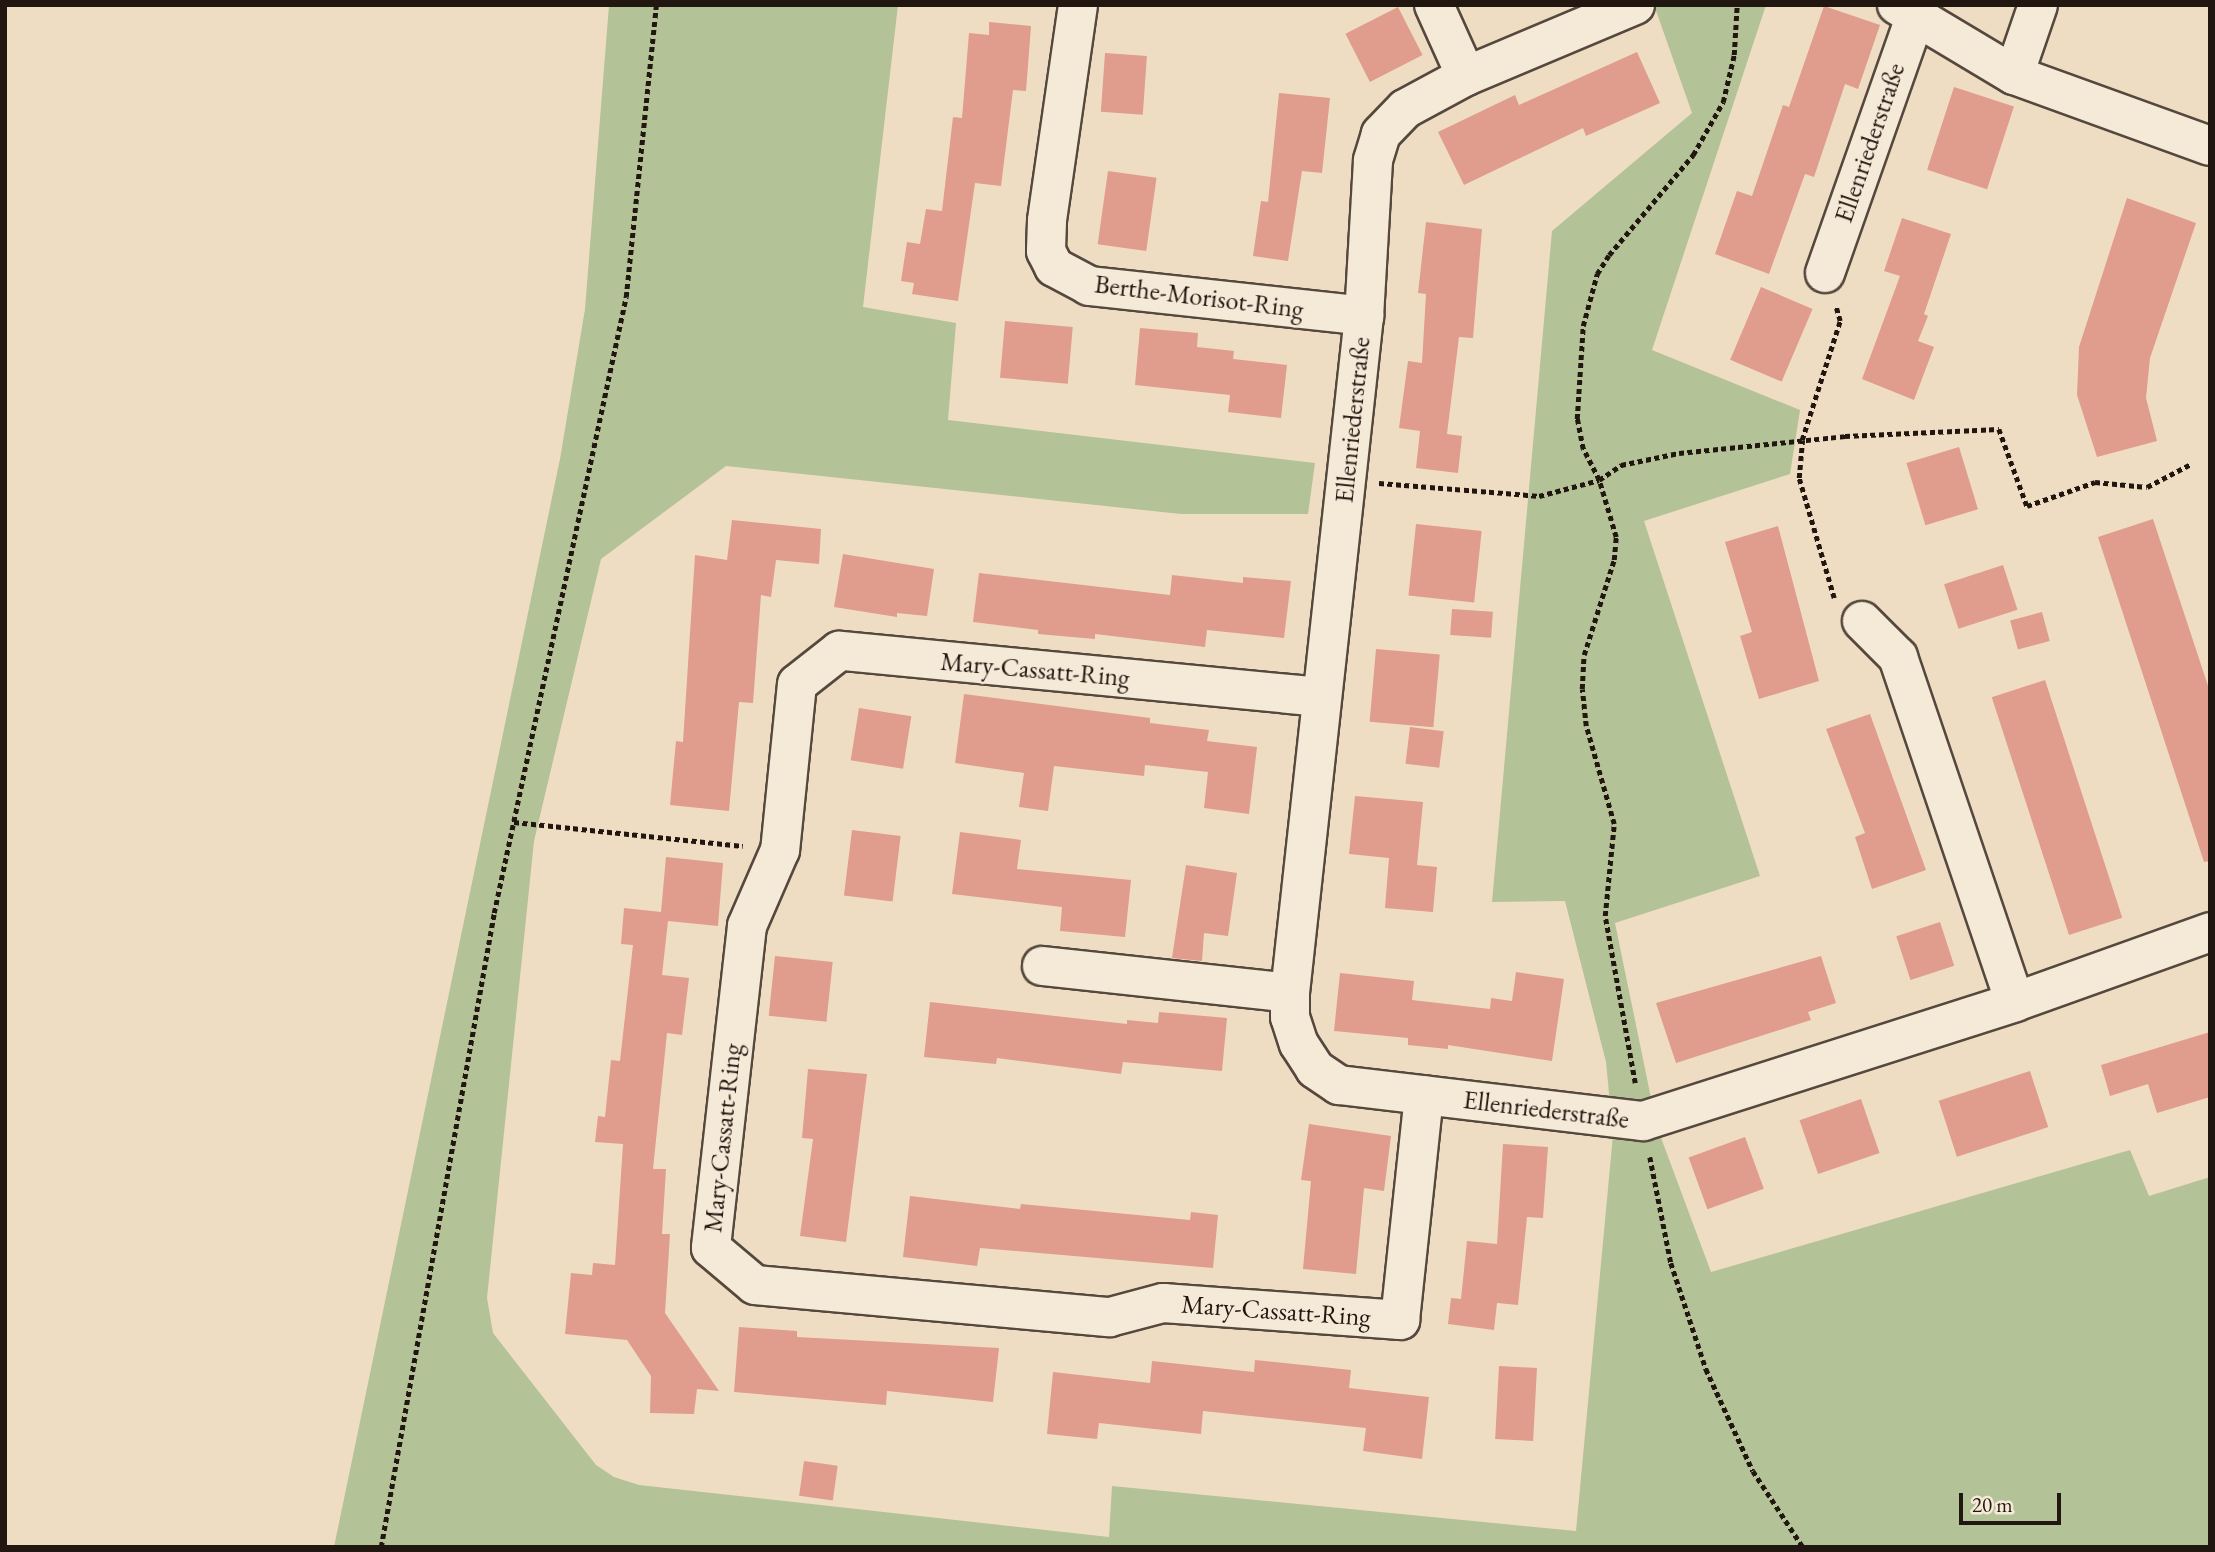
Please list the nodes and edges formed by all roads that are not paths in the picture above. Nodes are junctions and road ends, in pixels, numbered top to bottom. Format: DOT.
graph roads {
  1 [pos="1078,5"];
  2 [pos="1434,5"];
  3 [pos="1635,5"];
  4 [pos="2038,5"];
  5 [pos="1906,9"];
  6 [pos="2014,75"];
  7 [pos="1466,76"];
  8 [pos="2210,146"];
  9 [pos="1825,273"];
  10 [pos="1364,316"];
  11 [pos="1862,621"];
  12 [pos="1321,697"];
  13 [pos="2210,932"];
  14 [pos="1042,966"];
  15 [pos="1290,992"];
  16 [pos="2015,1002"];
  17 [pos="1424,1095"];
  1 -- 10 [label="street, Berthe-Morisot-Ring"];
  2 -- 7 [label="street"];
  3 -- 7 [label="street, Ellenriederstraße"];
  4 -- 6 [label="street"];
  5 -- 6 [label="street, Ellenriederstraße"];
  5 -- 9 [label="street, Ellenriederstraße"];
  6 -- 8 [label="street, Ellenriederstraße"];
  7 -- 10 [label="street, Ellenriederstraße"];
  10 -- 12 [label="street, Ellenriederstraße"];
  11 -- 16 [label="street"];
  12 -- 15 [label="street, Ellenriederstraße"];
  12 -- 17 [label="street, Mary-Cassatt-Ring"];
  13 -- 16 [label="street, Ellenriederstraße"];
  14 -- 15 [label="street"];
  15 -- 17 [label="street, Ellenriederstraße"];
  16 -- 17 [label="street, Ellenriederstraße"];
}
